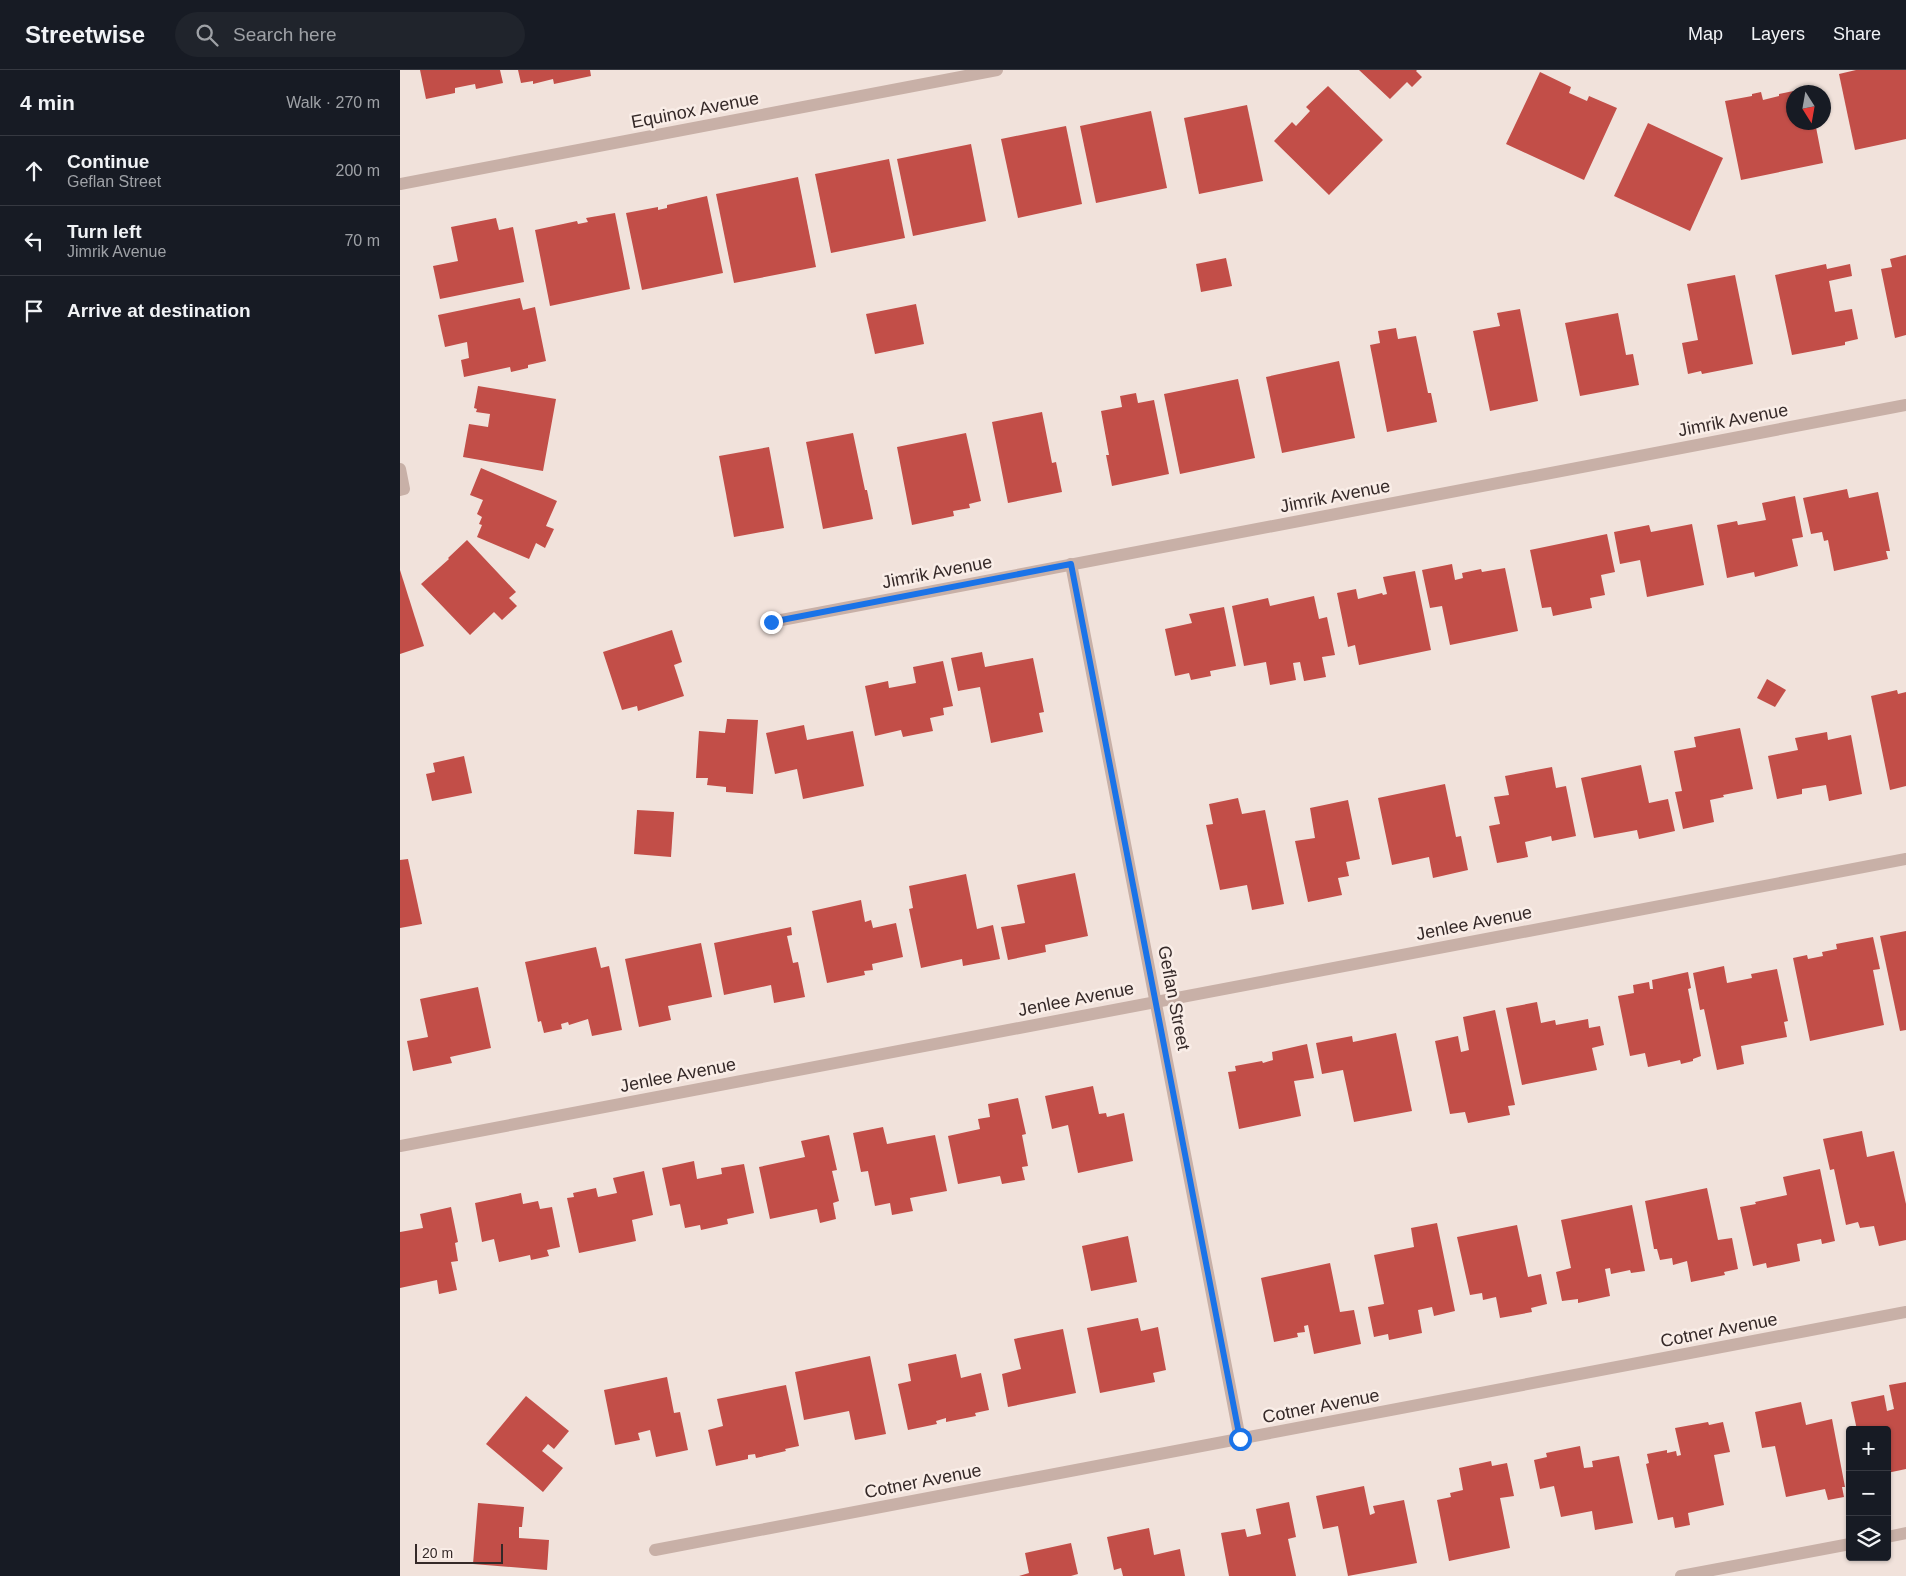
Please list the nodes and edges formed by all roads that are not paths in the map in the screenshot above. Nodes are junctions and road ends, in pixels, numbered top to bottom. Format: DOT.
graph roads {
  1 [pos="997,70"];
  2 [pos="400,184"];
  3 [pos="1906,405"];
  4 [pos="400,469"];
  5 [pos="402,490"];
  6 [pos="1071,564"];
  7 [pos="771,622"];
  8 [pos="1906,859"];
  9 [pos="1157,1002"];
  10 [pos="400,1146"];
  11 [pos="1906,1312"];
  12 [pos="1240,1439"];
  13 [pos="1906,1533"];
  14 [pos="1891,1536"];
  15 [pos="1846,1545"];
  16 [pos="655,1550"];
  17 [pos="1681,1576"];
  1 -- 2 [label="street, Equinox Avenue"];
  3 -- 6 [label="street, Jimrik Avenue"];
  4 -- 5 [label="street"];
  6 -- 7 [label="street, Jimrik Avenue"];
  6 -- 9 [label="street, Geflan Street"];
  8 -- 9 [label="street, Jenlee Avenue"];
  9 -- 10 [label="street, Jenlee Avenue"];
  9 -- 12 [label="street, Geflan Street"];
  11 -- 12 [label="street, Cotner Avenue"];
  12 -- 16 [label="street, Cotner Avenue"];
  13 -- 14 [label="street"];
  15 -- 17 [label="street"];
}
